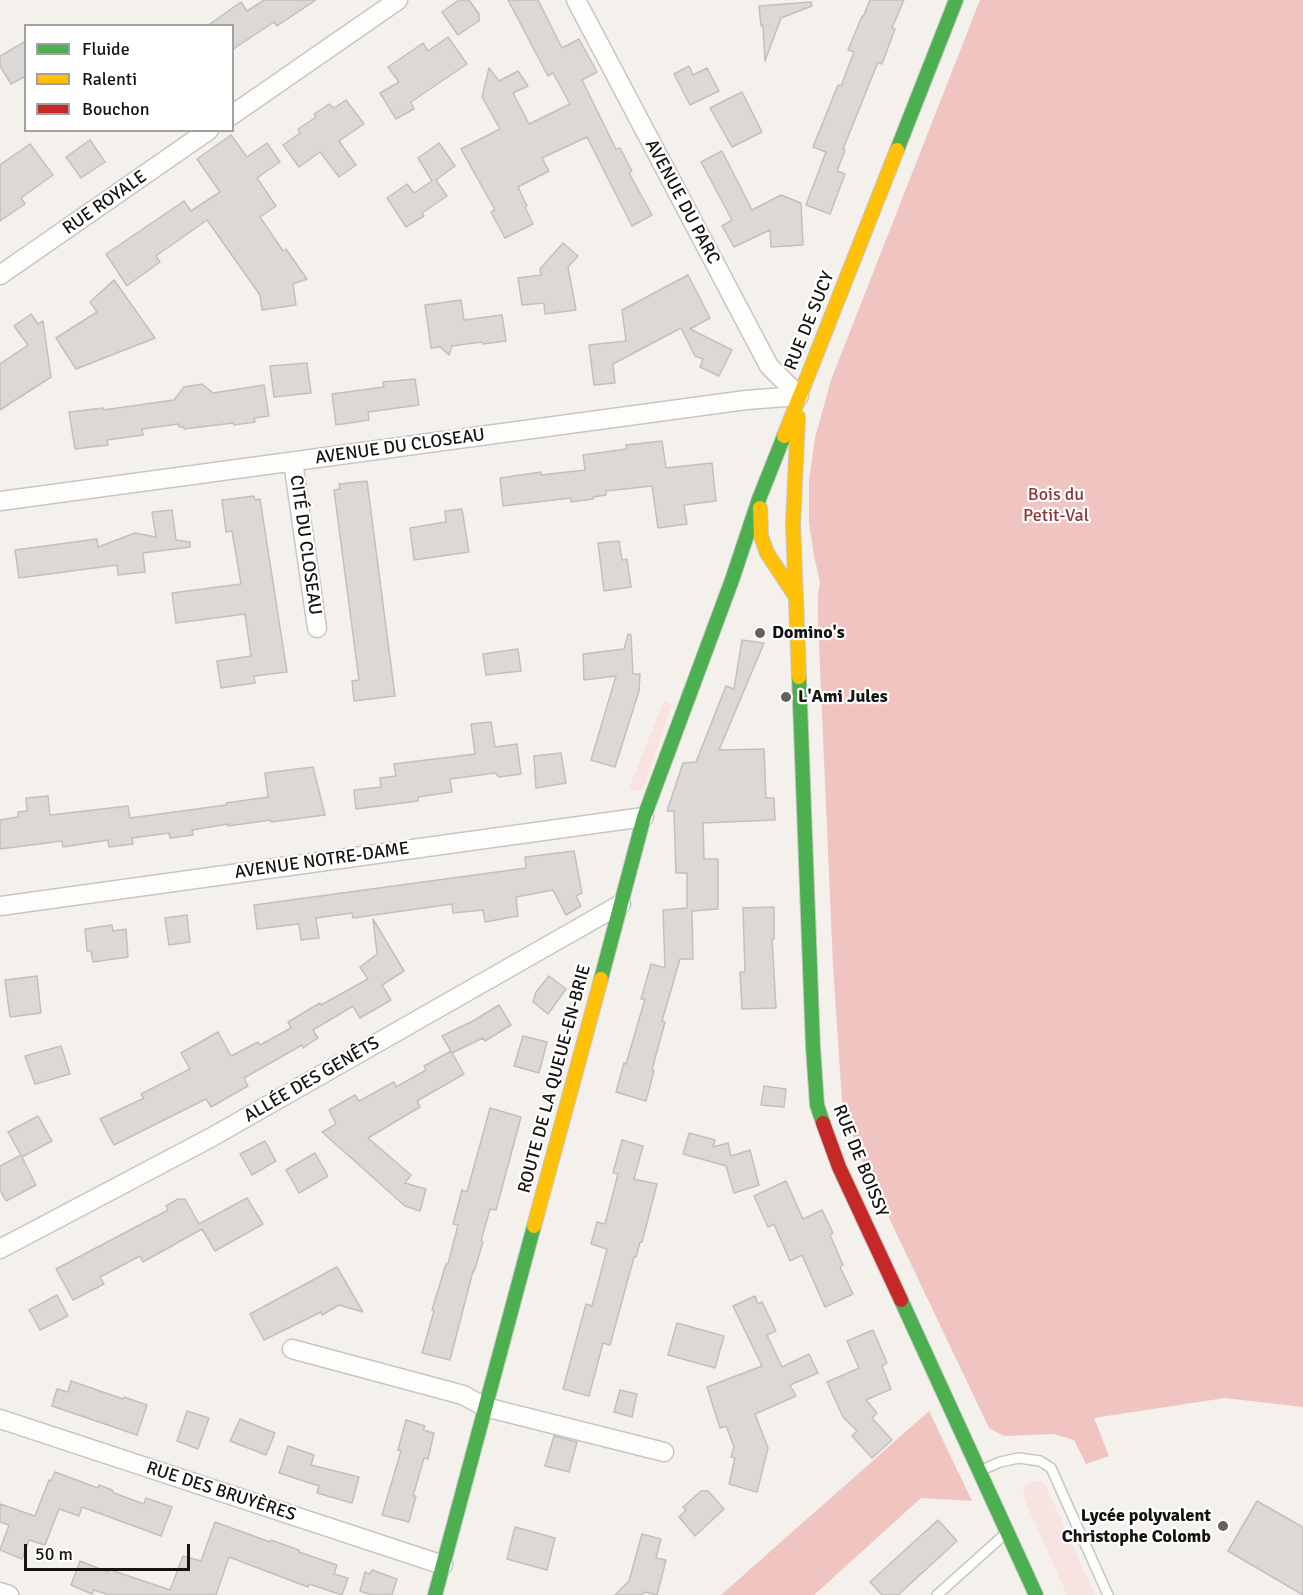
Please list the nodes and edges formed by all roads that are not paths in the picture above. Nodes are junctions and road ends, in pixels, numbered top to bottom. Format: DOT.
graph roads {
  1 [pos="398,0"];
  2 [pos="576,0"];
  3 [pos="956,0"];
  4 [pos="234,113"];
  5 [pos="206,132"];
  6 [pos="0,275"];
  7 [pos="799,396"];
  8 [pos="293,462"];
  9 [pos="759,499"];
  10 [pos="0,501"];
  11 [pos="794,524"];
  12 [pos="759,560"];
  13 [pos="732,580"];
  14 [pos="796,597"];
  15 [pos="317,628"];
  16 [pos="644,817"];
  17 [pos="621,904"];
  18 [pos="0,906"];
  19 [pos="0,1249"];
  20 [pos="292,1349"];
  21 [pos="485,1407"];
  22 [pos="0,1419"];
  23 [pos="664,1452"];
  24 [pos="980,1471"];
  25 [pos="1007,1533"];
  26 [pos="443,1565"];
  27 [pos="0,1592"];
  28 [pos="9,1595"];
  29 [pos="435,1595"];
  30 [pos="937,1595"];
  31 [pos="1036,1595"];
  32 [pos="1108,1595"];
  1 -- 4 [label="street"];
  2 -- 7 [label="street, AVENUE DU PARC"];
  3 -- 7 [label="main road, RUE DE SUCY"];
  5 -- 6 [label="street, RUE ROYALE"];
  7 -- 8 [label="street, AVENUE DU CLOSEAU"];
  7 -- 9 [label="main road, RUE DE SUCY"];
  7 -- 11 [label="main road, RUE DE BOISSY"];
  8 -- 10 [label="street, AVENUE DU CLOSEAU"];
  8 -- 15 [label="street, CITÉ DU CLOSEAU"];
  9 -- 12 [label="main road"];
  9 -- 13 [label="main road, RUE DE SUCY"];
  11 -- 12 [label="main road"];
  11 -- 14 [label="main road, RUE DE BOISSY"];
  12 -- 13 [label="main road"];
  12 -- 14 [label="main road"];
  13 -- 16 [label="main road, ROUTE DE LA QUEUE-EN-BRIE"];
  14 -- 24 [label="main road, RUE DE BOISSY"];
  16 -- 17 [label="main road, ROUTE DE LA QUEUE-EN-BRIE"];
  16 -- 18 [label="street, AVENUE NOTRE-DAME"];
  17 -- 19 [label="street, ALLÉE DES GENÊTS"];
  17 -- 21 [label="main road, ROUTE DE LA QUEUE-EN-BRIE"];
  20 -- 21 [label="street"];
  21 -- 23 [label="street"];
  21 -- 26 [label="main road, ROUTE DE LA QUEUE-EN-BRIE"];
  22 -- 26 [label="street, RUE DES BRUYÈRES"];
  24 -- 25 [label="main road, RUE DE BOISSY"];
  24 -- 32 [label="lane"];
  25 -- 30 [label="lane"];
  25 -- 31 [label="main road, RUE DE BOISSY"];
  26 -- 29 [label="main road, ROUTE DE LA QUEUE-EN-BRIE"];
  27 -- 28 [label="street"];
}
